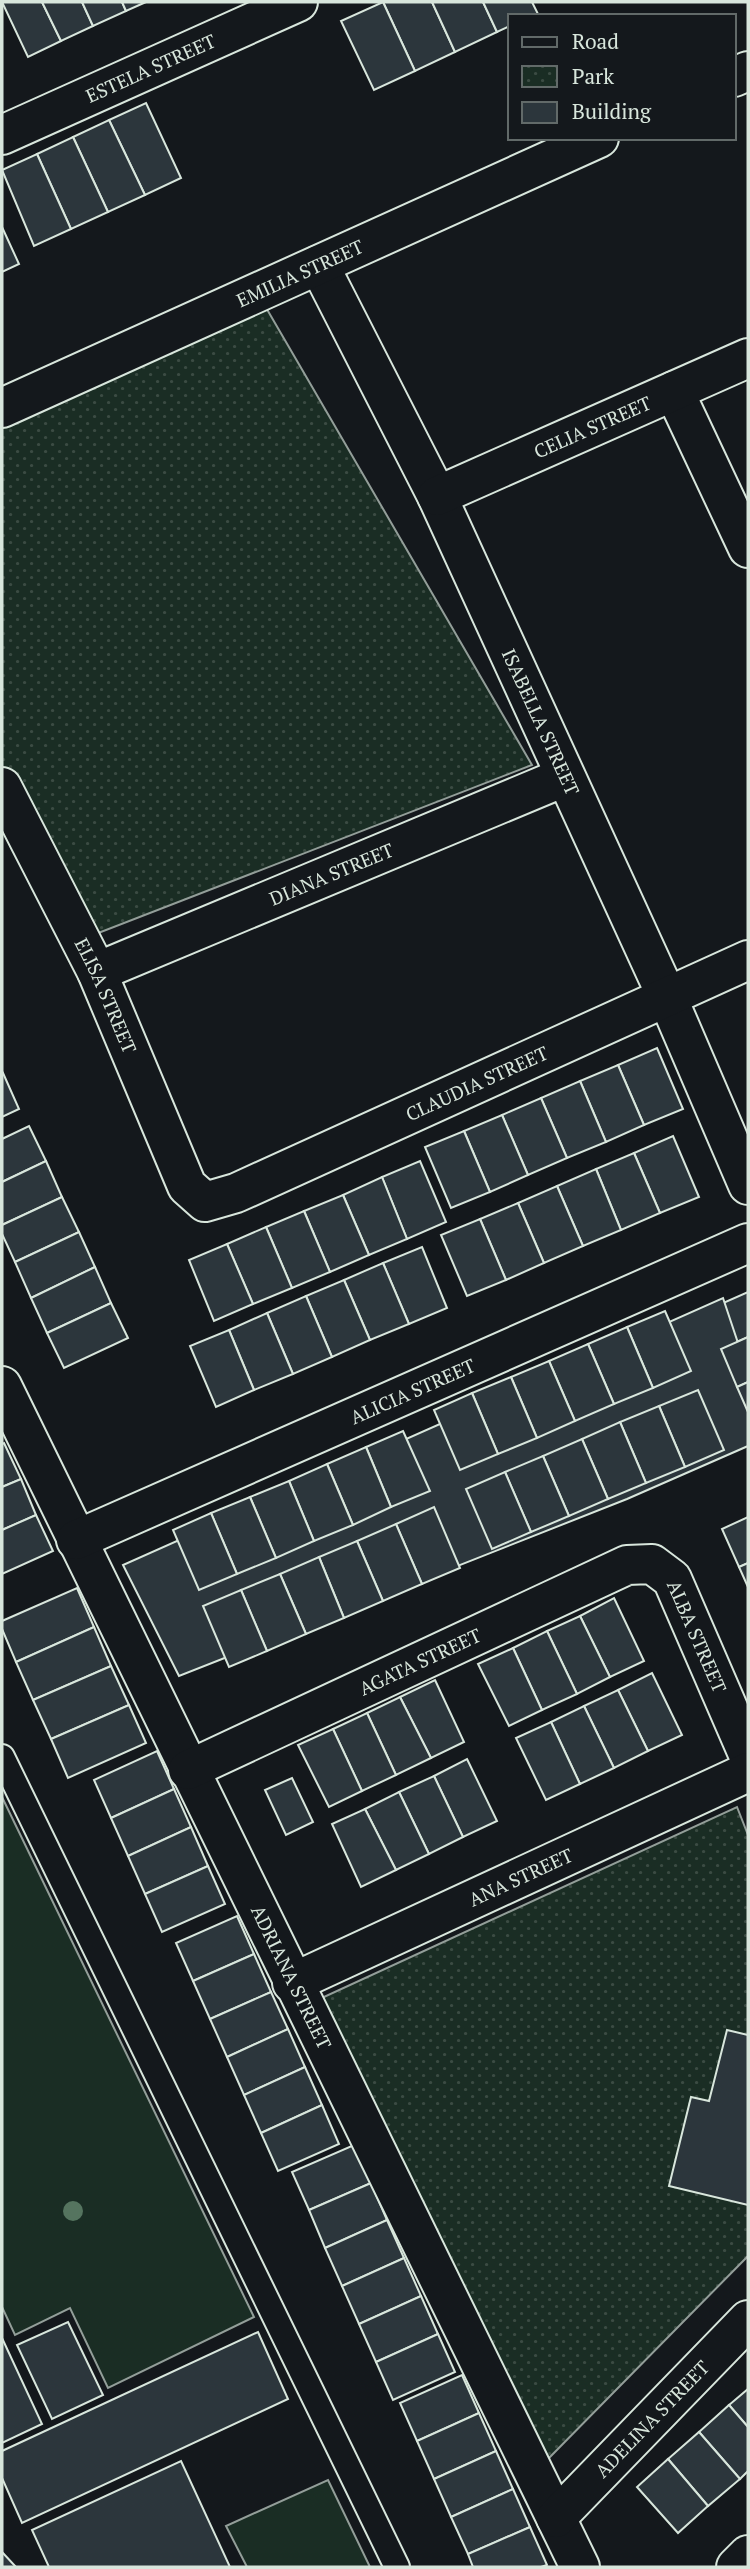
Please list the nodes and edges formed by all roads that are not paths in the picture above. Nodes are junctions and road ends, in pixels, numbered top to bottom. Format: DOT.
graph roads {
  1 [pos="298,2"];
  2 [pos="2,135"];
  3 [pos="595,140"];
  4 [pos="319,265"];
  5 [pos="748,358"];
  6 [pos="674,391"];
  7 [pos="2,408"];
  8 [pos="437,496"];
  9 [pos="748,548"];
  10 [pos="564,777"];
  11 [pos="2,787"];
  12 [pos="748,960"];
  13 [pos="97,972"];
  14 [pos="668,999"];
  15 [pos="748,1185"];
  16 [pos="205,1202"];
  17 [pos="748,1243"];
  18 [pos="2,1385"];
  19 [pos="76,1540"];
  20 [pos="652,1564"];
  21 [pos="748,1754"];
  22 [pos="2,1757"];
  23 [pos="188,1770"];
  24 [pos="748,1772"];
  25 [pos="292,1983"];
  26 [pos="748,2320"];
  27 [pos="556,2518"];
  28 [pos="748,2555"];
  29 [pos="397,2567"];
  30 [pos="580,2567"];
  31 [pos="736,2567"];
  1 -- 2 [label="street, ESTELA STREET"];
  3 -- 4 [label="street, EMILIA STREET"];
  4 -- 7 [label="street, EMILIA STREET"];
  4 -- 8 [label="street, ISABELLA STREET"];
  5 -- 6 [label="street, CELIA STREET"];
  6 -- 8 [label="street, CELIA STREET"];
  6 -- 9 [label="street"];
  8 -- 10 [label="street, ISABELLA STREET"];
  10 -- 13 [label="street, DIANA STREET"];
  10 -- 14 [label="street, ISABELLA STREET"];
  11 -- 13 [label="street, ELISA STREET"];
  12 -- 14 [label="street, CLAUDIA STREET"];
  13 -- 16 [label="street, ELISA STREET"];
  14 -- 15 [label="street, ISABELLA STREET"];
  14 -- 16 [label="street, CLAUDIA STREET"];
  17 -- 19 [label="street, ALICIA STREET"];
  18 -- 19 [label="street, ADRIANA STREET"];
  19 -- 23 [label="street, ADRIANA STREET"];
  20 -- 21 [label="street, ALBA STREET"];
  20 -- 23 [label="street, AGATA STREET"];
  22 -- 29 [label="lane"];
  23 -- 25 [label="street, ADRIANA STREET"];
  24 -- 25 [label="street, ANA STREET"];
  25 -- 27 [label="street, ADRIANA STREET"];
  26 -- 27 [label="street, ADELINA STREET"];
  27 -- 30 [label="street, ADRIANA STREET"];
  28 -- 31 [label="street"];
}
